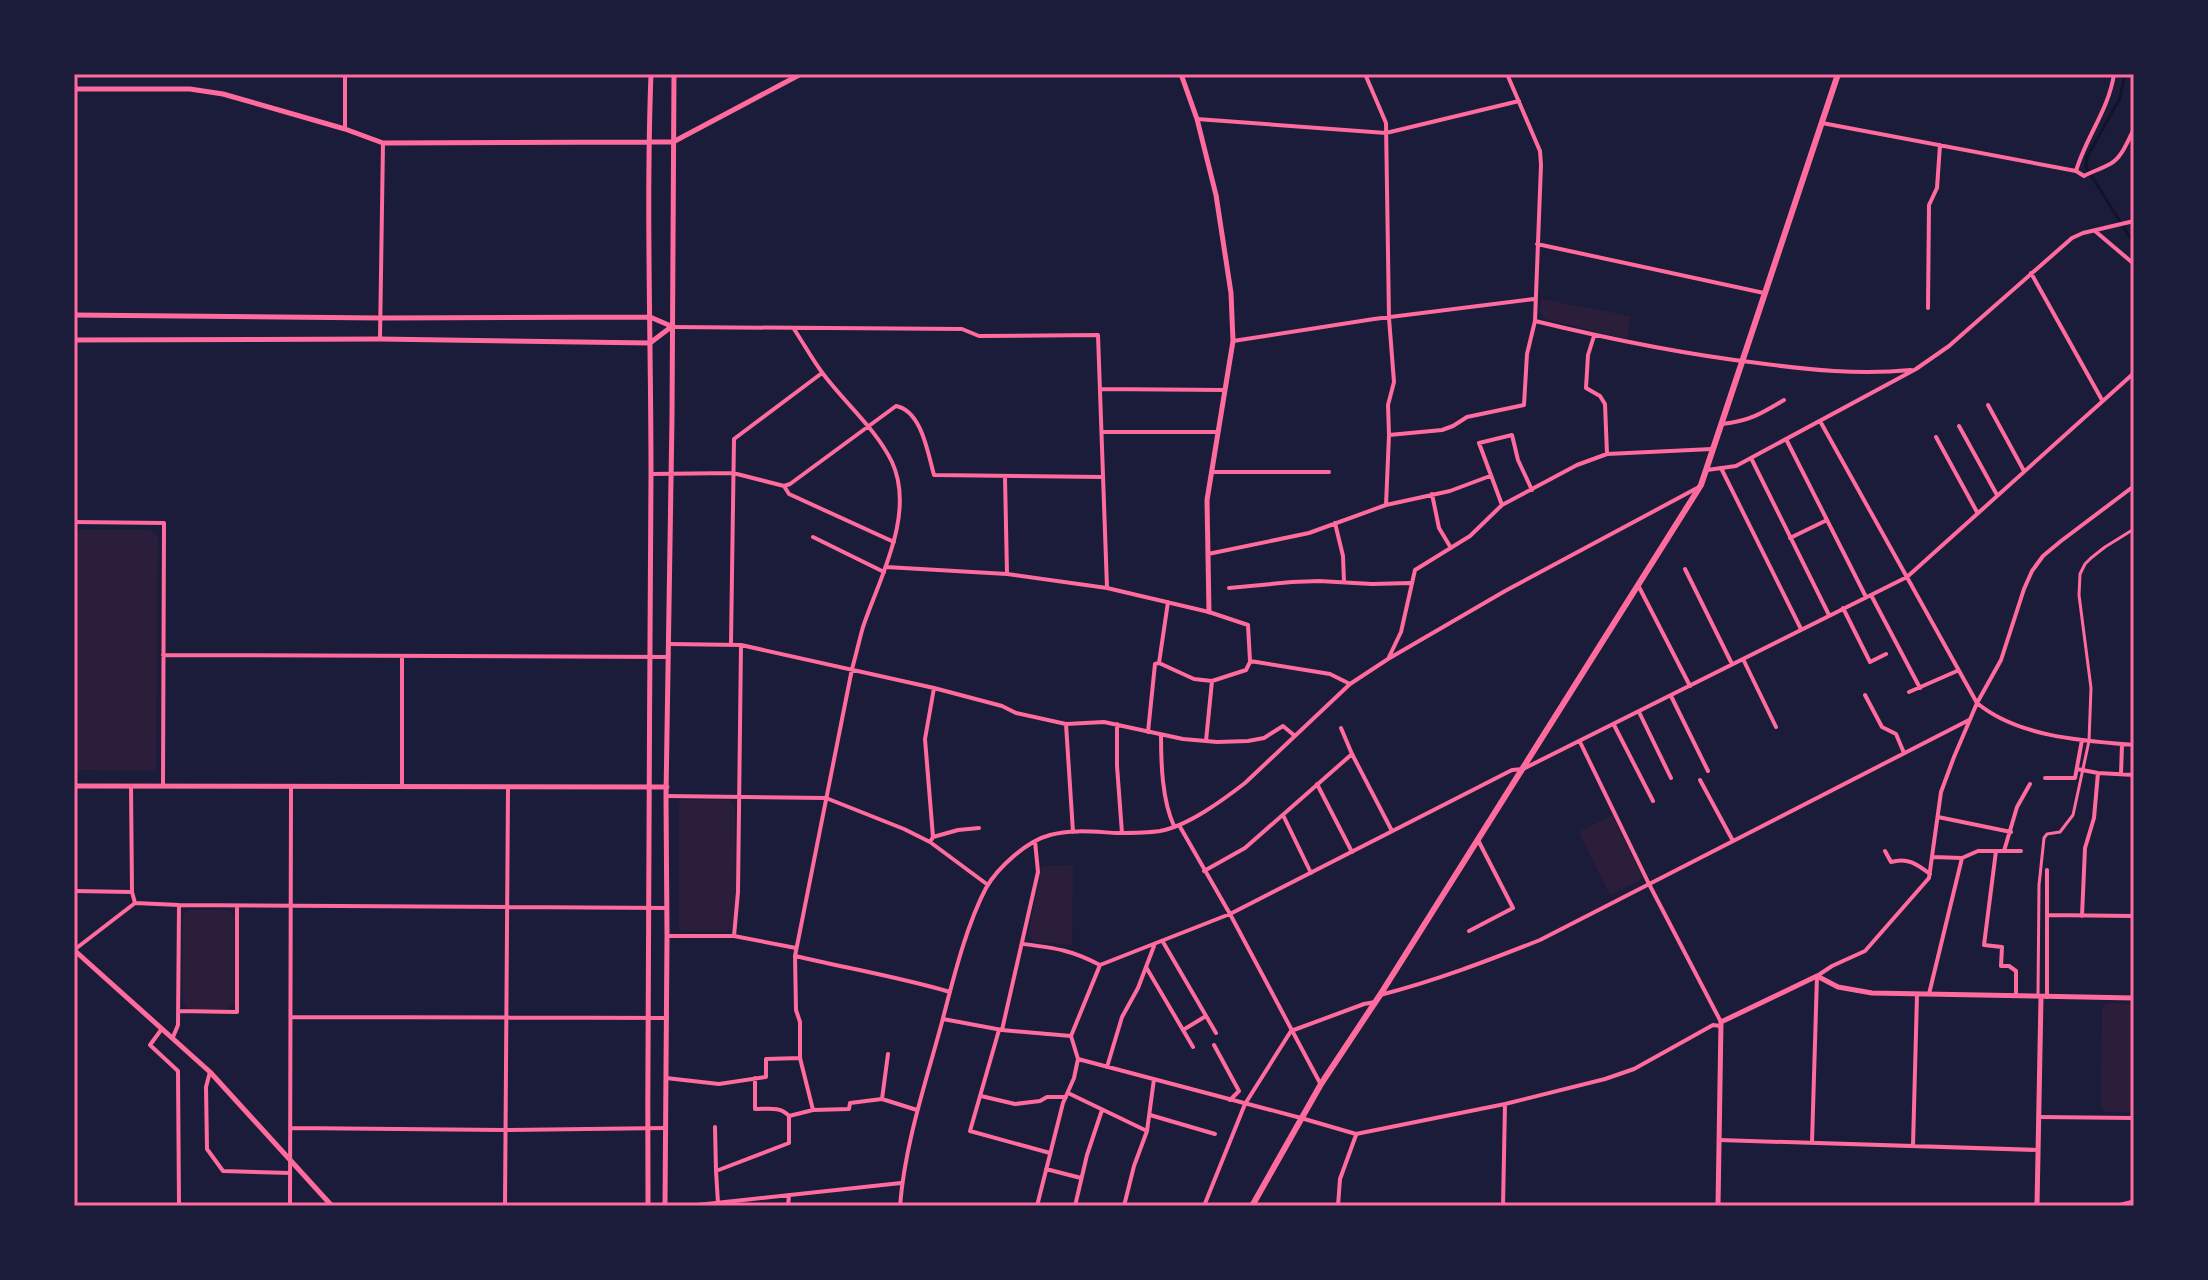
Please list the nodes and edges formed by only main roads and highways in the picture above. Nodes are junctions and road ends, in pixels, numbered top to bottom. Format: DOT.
graph roads {
  1 [pos="1838,74"];
  2 [pos="2134,1203"];
  3 [pos="1252,1206"];
  4 [pos="2122,1206"];
  1 -- 3 [label="main road"];
  2 -- 4 [label="highway"];
}
